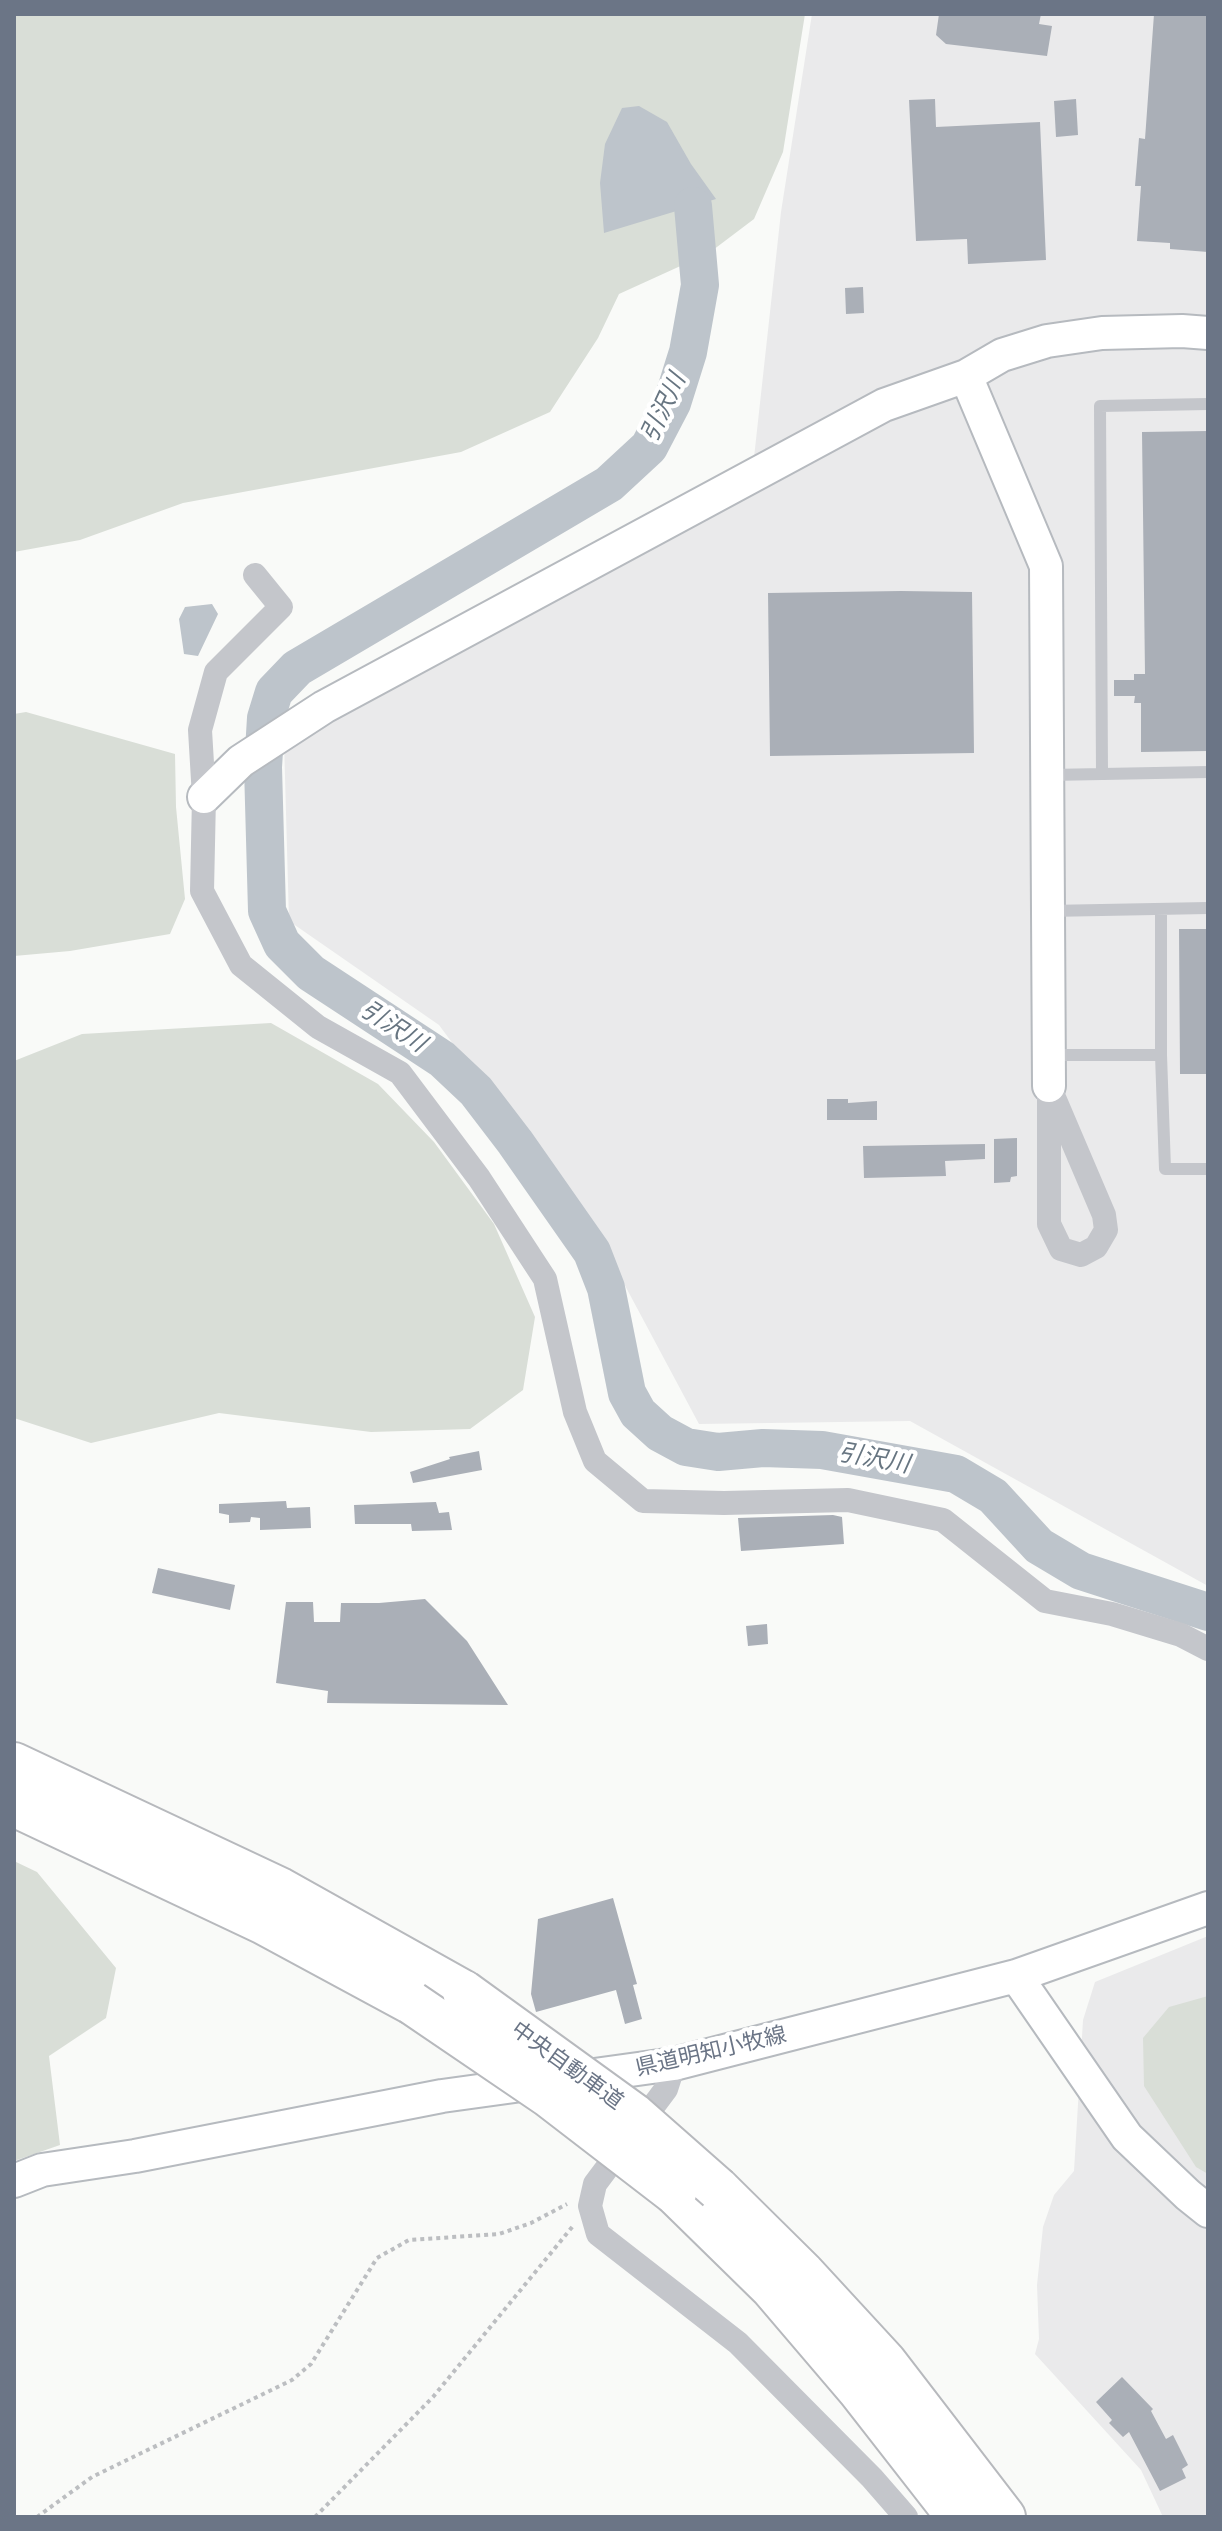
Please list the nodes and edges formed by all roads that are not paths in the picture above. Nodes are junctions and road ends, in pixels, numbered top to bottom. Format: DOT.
graph roads {
  1 [pos="1208,333"];
  2 [pos="966,376"];
  3 [pos="1208,404"];
  4 [pos="255,575"];
  5 [pos="1208,772"];
  6 [pos="1102,774"];
  7 [pos="1047,775"];
  8 [pos="204,797"];
  9 [pos="1208,908"];
  10 [pos="1161,909"];
  11 [pos="1048,911"];
  12 [pos="1161,1055"];
  13 [pos="1049,1071"];
  14 [pos="1208,1169"];
  15 [pos="1208,1649"];
  16 [pos="14,1764"];
  17 [pos="14,1805"];
  18 [pos="1208,1908"];
  19 [pos="1016,1976"];
  20 [pos="674,2064"];
  21 [pos="14,2181"];
  22 [pos="1208,2211"];
  23 [pos="906,2517"];
  24 [pos="958,2517"];
  25 [pos="1004,2517"];
  1 -- 2 [label="street"];
  2 -- 7 [label="street"];
  2 -- 8 [label="street"];
  3 -- 6 [label="lane"];
  4 -- 8 [label="street"];
  5 -- 6 [label="lane"];
  6 -- 7 [label="lane"];
  7 -- 11 [label="street"];
  8 -- 15 [label="street"];
  9 -- 10 [label="lane"];
  10 -- 11 [label="lane"];
  10 -- 12 [label="lane"];
  11 -- 13 [label="street"];
  12 -- 13 [label="lane"];
  12 -- 14 [label="lane"];
  13 -- 13 [label="street"];
  16 -- 25 [label="highway, 中央自動車道, bridge"];
  17 -- 24 [label="highway, 中央自動車道, bridge"];
  18 -- 19 [label="street, 県道明知小牧線"];
  19 -- 20 [label="street, 県道明知小牧線"];
  19 -- 22 [label="street"];
  20 -- 21 [label="street, 県道明知小牧線"];
  20 -- 23 [label="street"];
}
